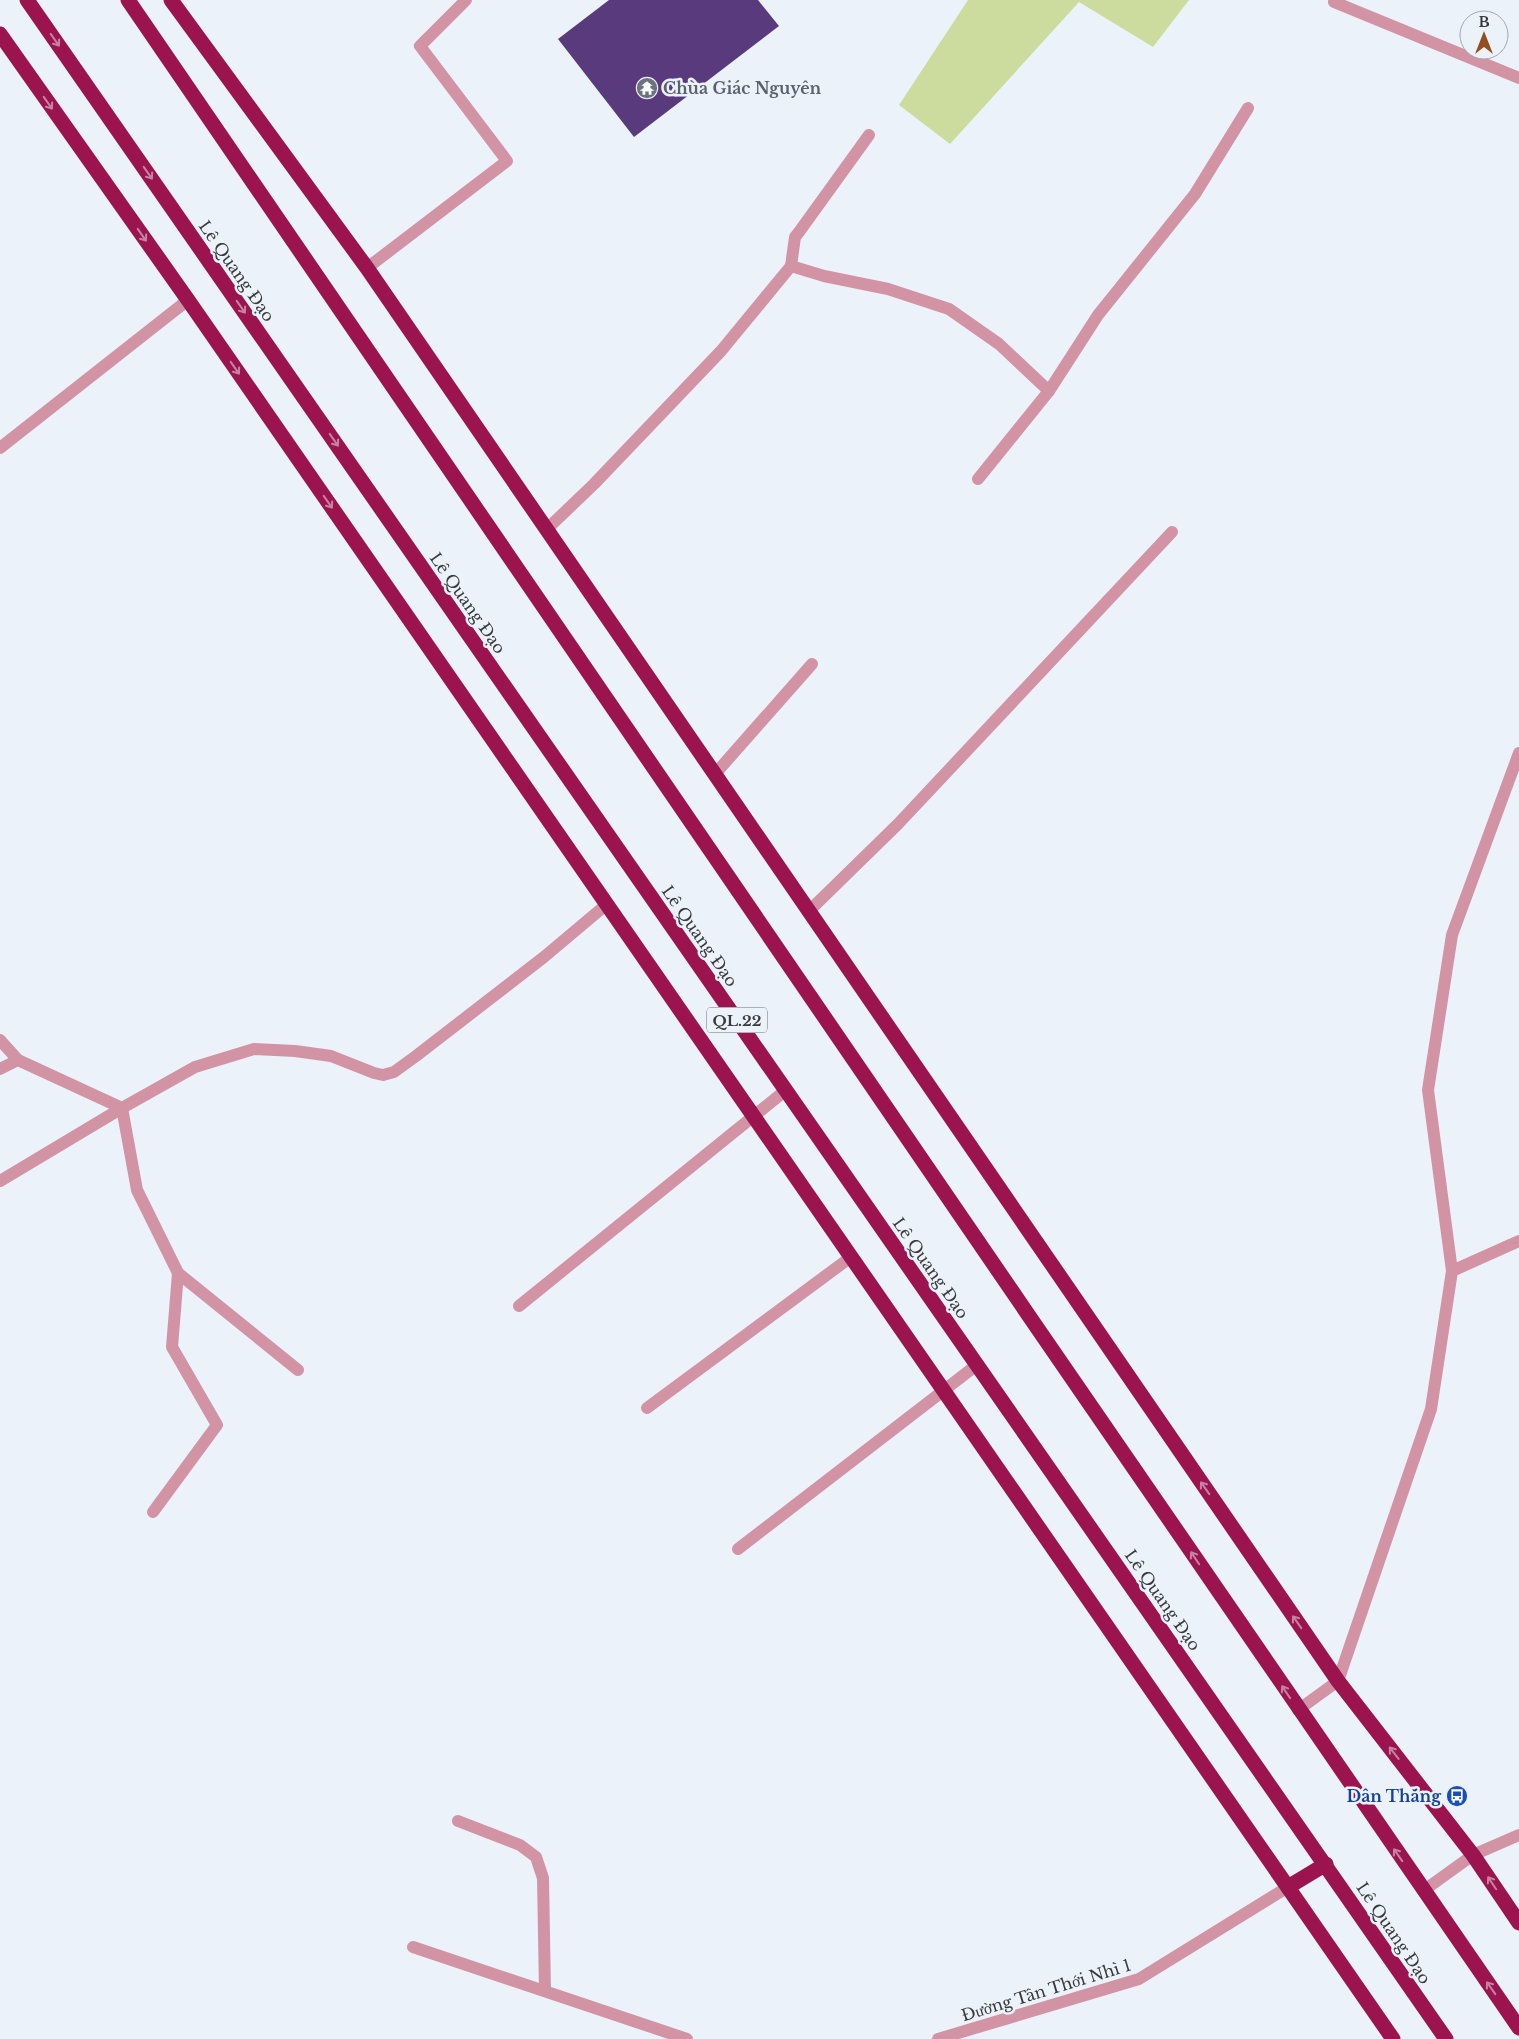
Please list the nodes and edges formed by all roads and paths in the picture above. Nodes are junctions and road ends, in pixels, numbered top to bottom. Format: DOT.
graph roads {
  1 [pos="27,0"];
  2 [pos="128,0"];
  3 [pos="171,0"];
  4 [pos="466,0"];
  5 [pos="1334,2"];
  6 [pos="0,34"];
  7 [pos="1519,78"];
  8 [pos="1248,108"];
  9 [pos="869,135"];
  10 [pos="791,266"];
  11 [pos="367,268"];
  12 [pos="188,300"];
  13 [pos="1049,391"];
  14 [pos="0,448"];
  15 [pos="978,478"];
  16 [pos="546,530"];
  17 [pos="1172,532"];
  18 [pos="812,664"];
  19 [pos="1519,753"];
  20 [pos="715,774"];
  21 [pos="607,904"];
  22 [pos="808,912"];
  23 [pos="0,1040"];
  24 [pos="18,1060"];
  25 [pos="0,1069"];
  26 [pos="786,1090"];
  27 [pos="122,1108"];
  28 [pos="754,1117"];
  29 [pos="0,1181"];
  30 [pos="1519,1241"];
  31 [pos="851,1257"];
  32 [pos="1452,1271"];
  33 [pos="178,1273"];
  34 [pos="519,1306"];
  35 [pos="978,1364"];
  36 [pos="298,1370"];
  37 [pos="944,1391"];
  38 [pos="647,1408"];
  39 [pos="153,1512"];
  40 [pos="738,1549"];
  41 [pos="1338,1681"];
  42 [pos="1298,1710"];
  43 [pos="458,1821"];
  44 [pos="1519,1835"];
  45 [pos="1473,1855"];
  46 [pos="1326,1864"];
  47 [pos="1288,1887"];
  48 [pos="1423,1891"];
  49 [pos="1519,1923"];
  50 [pos="413,1947"];
  51 [pos="545,1991"];
  52 [pos="1519,2028"];
  53 [pos="944,2038"];
  54 [pos="688,2039"];
  55 [pos="1394,2039"];
  56 [pos="1446,2039"];
  1 -- 26 [label="highway, Lê Quang Đạo / QL.22, one-way"];
  42 -- 2 [label="highway, one-way"];
  3 -- 11 [label="highway"];
  4 -- 11 [label="street"];
  5 -- 7 [label="street"];
  6 -- 12 [label="highway, QL.22, one-way"];
  8 -- 13 [label="street"];
  9 -- 10 [label="street"];
  10 -- 13 [label="street"];
  10 -- 16 [label="street"];
  11 -- 16 [label="highway"];
  12 -- 14 [label="street"];
  12 -- 21 [label="highway, QL.22, one-way"];
  13 -- 15 [label="street"];
  16 -- 20 [label="highway"];
  17 -- 22 [label="street"];
  18 -- 20 [label="street"];
  19 -- 32 [label="street"];
  20 -- 22 [label="highway"];
  21 -- 27 [label="street"];
  21 -- 28 [label="highway, QL.22"];
  41 -- 22 [label="highway, one-way"];
  23 -- 24 [label="street"];
  24 -- 25 [label="street"];
  24 -- 27 [label="street"];
  26 -- 28 [label="street"];
  26 -- 35 [label="highway, Lê Quang Đạo / QL.22"];
  27 -- 29 [label="street"];
  27 -- 33 [label="street"];
  28 -- 31 [label="highway, QL.22"];
  28 -- 34 [label="street"];
  30 -- 32 [label="street"];
  31 -- 37 [label="highway, QL.22"];
  31 -- 38 [label="street"];
  32 -- 41 [label="street"];
  33 -- 36 [label="street"];
  33 -- 39 [label="street"];
  35 -- 37 [label="street"];
  35 -- 46 [label="highway, Lê Quang Đạo / QL.22"];
  37 -- 40 [label="street"];
  37 -- 47 [label="highway, QL.22"];
  41 -- 42 [label="street"];
  45 -- 41 [label="highway, one-way"];
  48 -- 42 [label="highway, one-way"];
  43 -- 51 [label="street"];
  44 -- 45 [label="street"];
  45 -- 48 [label="street"];
  49 -- 45 [label="highway, one-way"];
  46 -- 47 [label="highway"];
  46 -- 56 [label="highway, Lê Quang Đạo / QL.22"];
  47 -- 53 [label="street, Đường Tân Thới Nhì 1"];
  47 -- 55 [label="highway, QL.22"];
  52 -- 48 [label="highway, one-way"];
  50 -- 51 [label="street"];
  51 -- 54 [label="street"];
}
